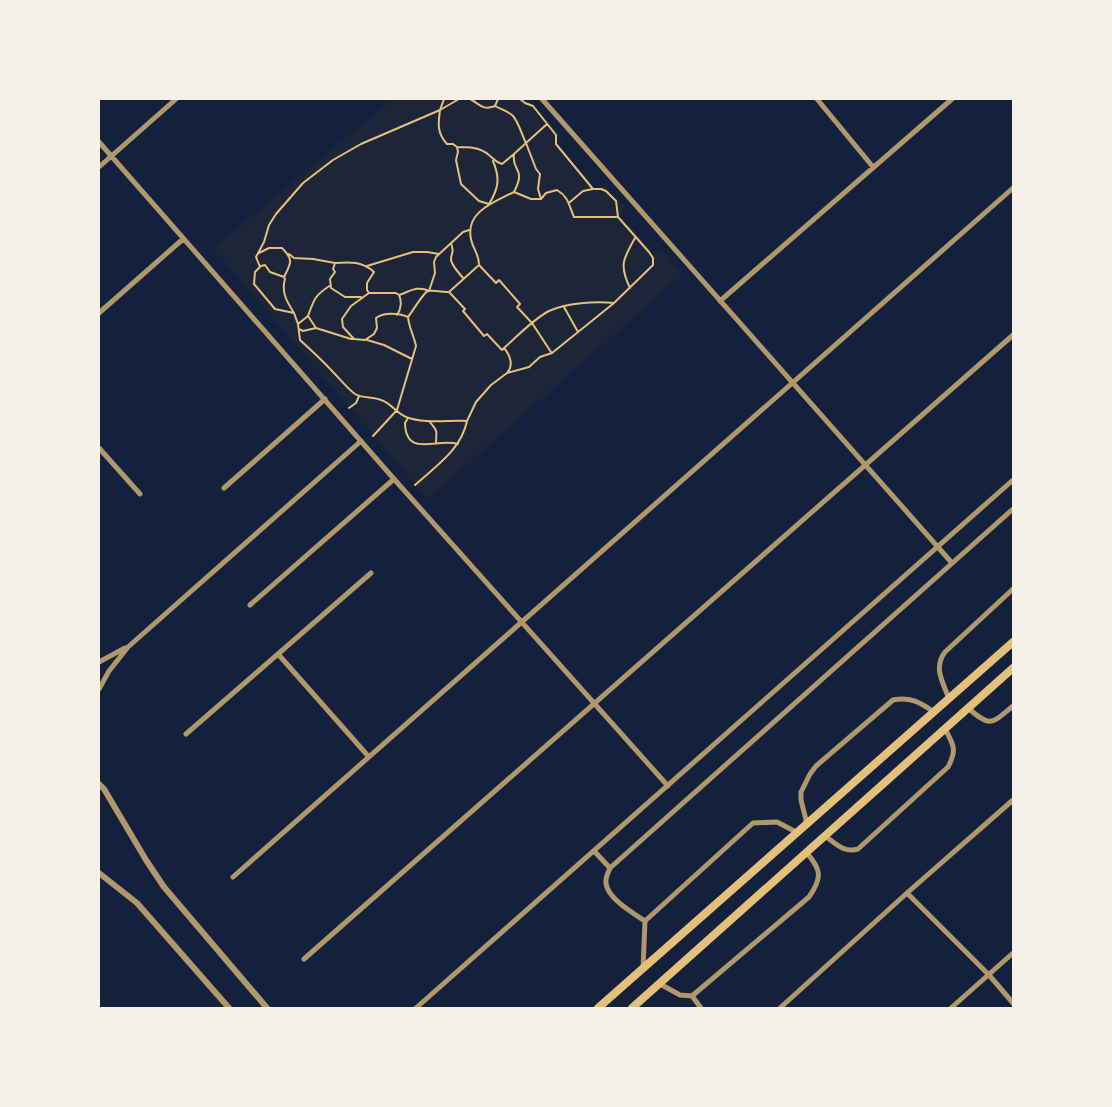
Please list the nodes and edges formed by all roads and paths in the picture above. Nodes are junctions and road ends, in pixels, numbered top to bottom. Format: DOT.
graph roads {
  1 [pos="176,99"];
  2 [pos="444,99"];
  3 [pos="459,99"];
  4 [pos="470,99"];
  5 [pos="498,99"];
  6 [pos="520,99"];
  7 [pos="552,99"];
  8 [pos="817,99"];
  9 [pos="952,99"];
  10 [pos="545,101"];
  11 [pos="494,106"];
  12 [pos="440,110"];
  13 [pos="547,124"];
  14 [pos="99,142"];
  15 [pos="526,143"];
  16 [pos="457,147"];
  17 [pos="514,154"];
  18 [pos="111,156"];
  19 [pos="493,161"];
  20 [pos="99,167"];
  21 [pos="873,168"];
  22 [pos="1013,188"];
  23 [pos="593,189"];
  24 [pos="514,192"];
  25 [pos="541,199"];
  26 [pos="570,202"];
  27 [pos="489,204"];
  28 [pos="618,217"];
  29 [pos="469,230"];
  30 [pos="635,238"];
  31 [pos="183,239"];
  32 [pos="451,243"];
  33 [pos="258,253"];
  34 [pos="287,253"];
  35 [pos="439,254"];
  36 [pos="335,263"];
  37 [pos="479,265"];
  38 [pos="367,266"];
  39 [pos="260,267"];
  40 [pos="284,277"];
  41 [pos="463,279"];
  42 [pos="331,285"];
  43 [pos="630,288"];
  44 [pos="429,291"];
  45 [pos="449,292"];
  46 [pos="369,293"];
  47 [pos="363,296"];
  48 [pos="399,296"];
  49 [pos="720,301"];
  50 [pos="614,303"];
  51 [pos="564,306"];
  52 [pos="99,312"];
  53 [pos="294,313"];
  54 [pos="397,315"];
  55 [pos="308,316"];
  56 [pos="408,317"];
  57 [pos="532,323"];
  58 [pos="298,324"];
  59 [pos="316,328"];
  60 [pos="299,329"];
  61 [pos="578,332"];
  62 [pos="1013,334"];
  63 [pos="354,339"];
  64 [pos="365,340"];
  65 [pos="504,348"];
  66 [pos="552,353"];
  67 [pos="412,359"];
  68 [pos="507,373"];
  69 [pos="792,383"];
  70 [pos="359,396"];
  71 [pos="325,399"];
  72 [pos="349,408"];
  73 [pos="397,410"];
  74 [pos="408,418"];
  75 [pos="429,421"];
  76 [pos="467,422"];
  77 [pos="373,436"];
  78 [pos="361,441"];
  79 [pos="436,442"];
  80 [pos="458,444"];
  81 [pos="99,448"];
  82 [pos="865,465"];
  83 [pos="394,479"];
  84 [pos="1013,480"];
  85 [pos="415,485"];
  86 [pos="224,488"];
  87 [pos="140,494"];
  88 [pos="1013,509"];
  89 [pos="938,547"];
  90 [pos="952,563"];
  91 [pos="371,573"];
  92 [pos="1013,589"];
  93 [pos="250,604"];
  94 [pos="522,622"];
  95 [pos="1013,642"];
  96 [pos="128,647"];
  97 [pos="278,654"];
  98 [pos="99,662"];
  99 [pos="1013,668"];
  100 [pos="99,689"];
  101 [pos="948,699"];
  102 [pos="594,704"];
  103 [pos="1013,706"];
  104 [pos="968,708"];
  105 [pos="934,712"];
  106 [pos="945,729"];
  107 [pos="186,734"];
  108 [pos="369,757"];
  109 [pos="99,784"];
  110 [pos="668,786"];
  111 [pos="1013,800"];
  112 [pos="808,825"];
  113 [pos="798,833"];
  114 [pos="825,836"];
  115 [pos="594,851"];
  116 [pos="806,852"];
  117 [pos="610,868"];
  118 [pos="99,873"];
  119 [pos="233,877"];
  120 [pos="907,893"];
  121 [pos="645,921"];
  122 [pos="1013,953"];
  123 [pos="304,959"];
  124 [pos="643,969"];
  125 [pos="989,975"];
  126 [pos="660,984"];
  127 [pos="692,996"];
  128 [pos="1013,1003"];
  129 [pos="229,1008"];
  130 [pos="267,1008"];
  131 [pos="416,1008"];
  132 [pos="598,1008"];
  133 [pos="632,1008"];
  134 [pos="701,1008"];
  135 [pos="780,1008"];
  136 [pos="951,1008"];
  1 -- 18 [label="street"];
  2 -- 12 [label="path"];
  3 -- 12 [label="path"];
  4 -- 11 [label="path"];
  5 -- 11 [label="path"];
  6 -- 13 [label="path"];
  7 -- 10 [label="street"];
  8 -- 21 [label="street"];
  9 -- 21 [label="street"];
  10 -- 49 [label="street"];
  11 -- 15 [label="path"];
  12 -- 16 [label="path"];
  12 -- 33 [label="path"];
  13 -- 15 [label="path"];
  13 -- 23 [label="path"];
  14 -- 18 [label="street"];
  15 -- 17 [label="path"];
  15 -- 25 [label="path"];
  16 -- 19 [label="path"];
  16 -- 27 [label="path"];
  17 -- 19 [label="path"];
  17 -- 24 [label="path"];
  18 -- 20 [label="street"];
  18 -- 31 [label="street"];
  19 -- 27 [label="path"];
  21 -- 49 [label="street"];
  22 -- 69 [label="street"];
  23 -- 26 [label="path"];
  23 -- 28 [label="path"];
  24 -- 25 [label="path"];
  24 -- 27 [label="path"];
  25 -- 26 [label="path"];
  26 -- 28 [label="path"];
  27 -- 29 [label="path"];
  28 -- 30 [label="path"];
  29 -- 32 [label="path"];
  29 -- 37 [label="path"];
  30 -- 43 [label="path"];
  30 -- 43 [label="path"];
  31 -- 52 [label="street"];
  31 -- 71 [label="street"];
  32 -- 35 [label="path"];
  32 -- 41 [label="path"];
  33 -- 34 [label="path"];
  33 -- 39 [label="path"];
  34 -- 36 [label="path"];
  34 -- 40 [label="path"];
  35 -- 38 [label="path"];
  35 -- 44 [label="path"];
  36 -- 38 [label="path"];
  36 -- 42 [label="path"];
  37 -- 41 [label="path"];
  37 -- 57 [label="path"];
  38 -- 46 [label="path"];
  39 -- 40 [label="path"];
  39 -- 53 [label="path"];
  40 -- 53 [label="path"];
  41 -- 45 [label="path"];
  42 -- 47 [label="path"];
  42 -- 55 [label="path"];
  43 -- 50 [label="path"];
  44 -- 45 [label="path"];
  44 -- 48 [label="path"];
  44 -- 56 [label="path"];
  45 -- 65 [label="path"];
  46 -- 47 [label="path"];
  46 -- 48 [label="path"];
  47 -- 63 [label="path"];
  48 -- 54 [label="path"];
  49 -- 69 [label="street"];
  50 -- 51 [label="path"];
  50 -- 61 [label="path"];
  51 -- 57 [label="path"];
  51 -- 61 [label="path"];
  53 -- 58 [label="path"];
  54 -- 56 [label="path"];
  54 -- 64 [label="path"];
  55 -- 58 [label="path"];
  55 -- 59 [label="path"];
  56 -- 67 [label="path"];
  57 -- 65 [label="path"];
  57 -- 66 [label="path"];
  58 -- 60 [label="path"];
  59 -- 60 [label="path"];
  59 -- 63 [label="path"];
  60 -- 70 [label="path"];
  61 -- 66 [label="path"];
  62 -- 82 [label="street"];
  63 -- 64 [label="path"];
  64 -- 67 [label="path"];
  65 -- 68 [label="path"];
  66 -- 68 [label="path"];
  67 -- 73 [label="path"];
  68 -- 76 [label="path"];
  69 -- 82 [label="street"];
  69 -- 94 [label="street"];
  70 -- 72 [label="path"];
  70 -- 73 [label="path"];
  71 -- 78 [label="street"];
  71 -- 86 [label="street"];
  73 -- 74 [label="path"];
  73 -- 77 [label="path"];
  74 -- 75 [label="path"];
  74 -- 79 [label="path"];
  75 -- 76 [label="path"];
  75 -- 79 [label="path"];
  76 -- 80 [label="path"];
  78 -- 83 [label="street"];
  78 -- 96 [label="street"];
  79 -- 80 [label="path"];
  80 -- 85 [label="path"];
  81 -- 87 [label="street"];
  82 -- 89 [label="street"];
  82 -- 102 [label="street"];
  83 -- 93 [label="street"];
  83 -- 94 [label="street"];
  84 -- 89 [label="street"];
  88 -- 90 [label="street"];
  89 -- 90 [label="street"];
  89 -- 110 [label="street"];
  90 -- 117 [label="street"];
  91 -- 97 [label="street"];
  92 -- 101 [label="street"];
  94 -- 102 [label="street"];
  94 -- 108 [label="street"];
  95 -- 101 [label="main road"];
  96 -- 98 [label="street"];
  96 -- 100 [label="street"];
  97 -- 107 [label="street"];
  97 -- 108 [label="street"];
  99 -- 104 [label="main road"];
  101 -- 105 [label="main road"];
  102 -- 110 [label="street"];
  102 -- 123 [label="street"];
  103 -- 104 [label="street"];
  104 -- 106 [label="main road"];
  105 -- 112 [label="main road"];
  105 -- 112 [label="street"];
  106 -- 114 [label="main road"];
  106 -- 114 [label="street"];
  108 -- 119 [label="street"];
  109 -- 130 [label="street"];
  110 -- 115 [label="street"];
  111 -- 120 [label="street"];
  112 -- 113 [label="main road"];
  113 -- 121 [label="street"];
  113 -- 124 [label="main road"];
  114 -- 116 [label="main road"];
  115 -- 117 [label="street"];
  115 -- 131 [label="street"];
  116 -- 126 [label="main road"];
  116 -- 127 [label="street"];
  117 -- 121 [label="street"];
  118 -- 129 [label="street"];
  120 -- 125 [label="street"];
  120 -- 135 [label="street"];
  121 -- 124 [label="street"];
  122 -- 125 [label="street"];
  124 -- 132 [label="main road"];
  125 -- 128 [label="street"];
  125 -- 136 [label="street"];
  126 -- 127 [label="street"];
  126 -- 133 [label="main road"];
  127 -- 134 [label="street"];
}
